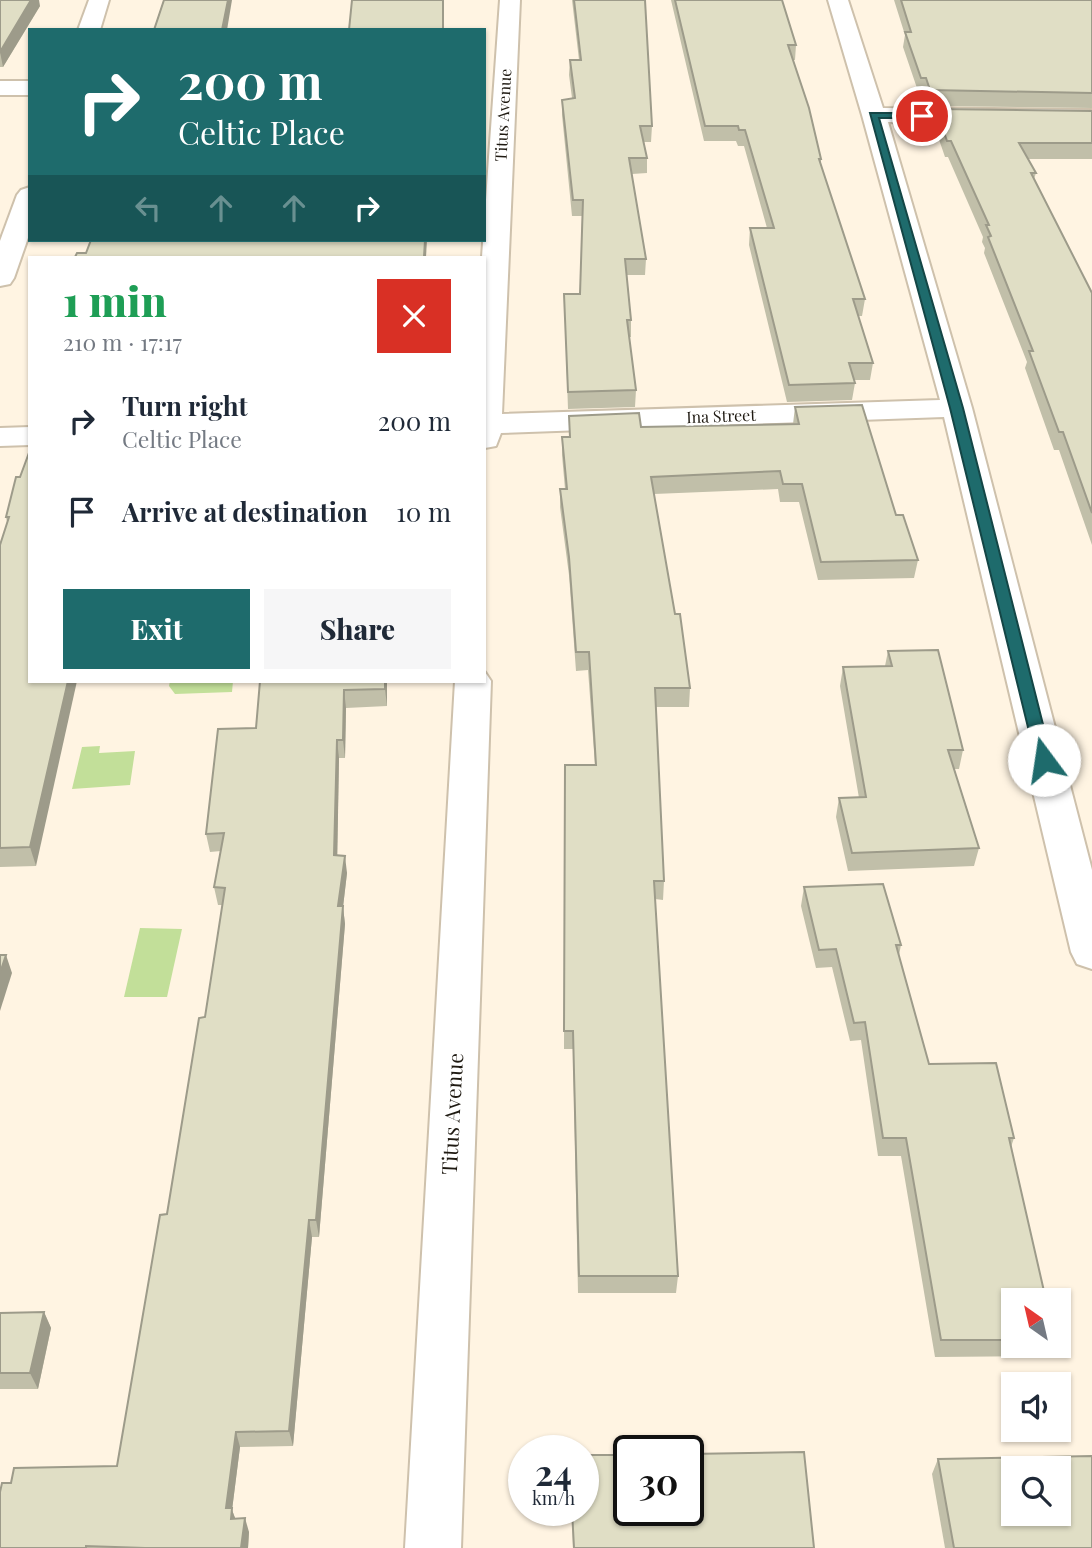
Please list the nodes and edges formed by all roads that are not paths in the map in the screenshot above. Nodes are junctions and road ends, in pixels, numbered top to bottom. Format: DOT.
graph roads {
  1 [pos="99,0"];
  2 [pos="510,0"];
  3 [pos="838,0"];
  4 [pos="90,28"];
  5 [pos="0,88"];
  6 [pos="28,88"];
  7 [pos="874,115"];
  8 [pos="1092,117"];
  9 [pos="28,201"];
  10 [pos="0,278"];
  11 [pos="486,407"];
  12 [pos="957,408"];
  13 [pos="486,424"];
  14 [pos="28,436"];
  15 [pos="0,437"];
  16 [pos="474,683"];
  17 [pos="1092,950"];
  18 [pos="433,1548"];
  1 -- 4 [label="street"];
  2 -- 11 [label="street, Titus Avenue"];
  3 -- 7 [label="street"];
  5 -- 6 [label="street"];
  7 -- 8 [label="street"];
  7 -- 12 [label="street"];
  9 -- 10 [label="street"];
  12 -- 13 [label="street, Ina Street"];
  12 -- 17 [label="street"];
  14 -- 15 [label="street"];
  16 -- 18 [label="street, Titus Avenue"];
}
